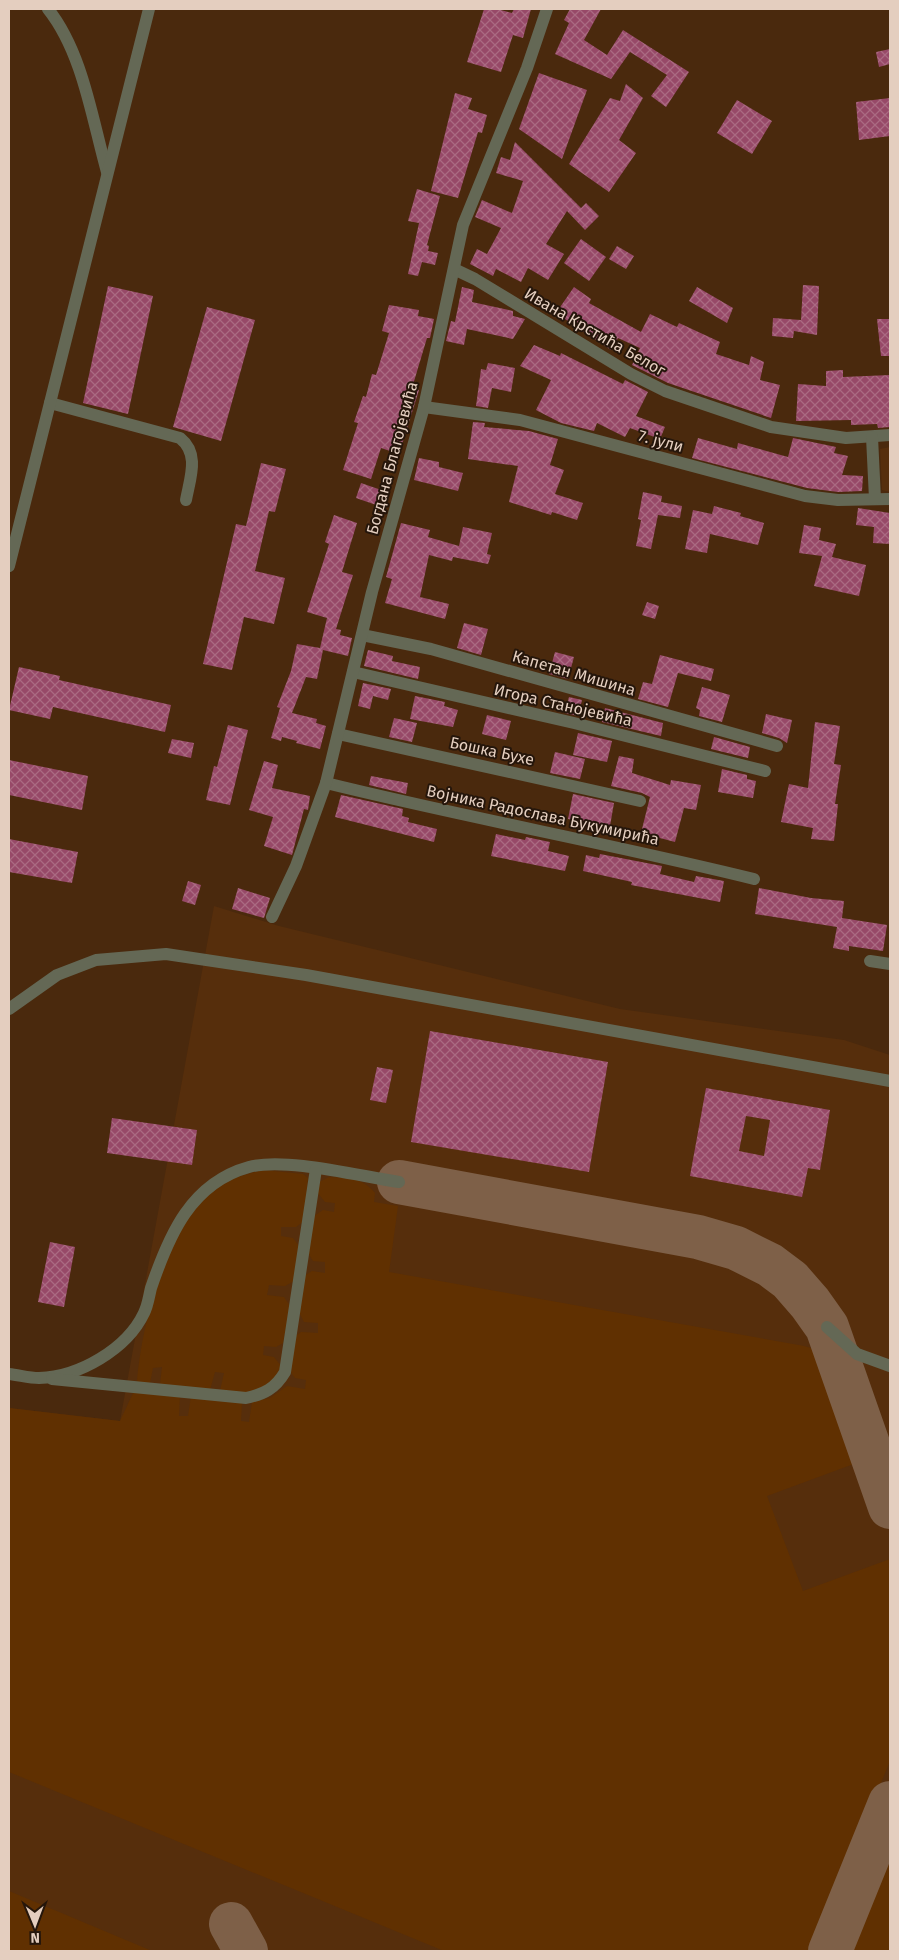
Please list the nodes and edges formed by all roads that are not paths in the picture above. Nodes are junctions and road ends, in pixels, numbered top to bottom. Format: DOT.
graph roads {
  1 [pos="48,9"];
  2 [pos="150,9"];
  3 [pos="547,9"];
  4 [pos="108,173"];
  5 [pos="454,268"];
  6 [pos="50,404"];
  7 [pos="424,407"];
  8 [pos="890,436"];
  9 [pos="872,437"];
  10 [pos="875,499"];
  11 [pos="890,499"];
  12 [pos="186,500"];
  13 [pos="9,566"];
  14 [pos="362,635"];
  15 [pos="353,672"];
  16 [pos="338,734"];
  17 [pos="778,746"];
  18 [pos="765,771"];
  19 [pos="326,783"];
  20 [pos="640,801"];
  21 [pos="754,879"];
  22 [pos="272,917"];
  23 [pos="870,961"];
  24 [pos="890,964"];
  25 [pos="9,1009"];
  26 [pos="890,1081"];
  27 [pos="316,1169"];
  28 [pos="399,1182"];
  29 [pos="827,1327"];
  30 [pos="890,1366"];
  31 [pos="9,1374"];
  32 [pos="40,1378"];
  1 -- 4 [label="street"];
  2 -- 4 [label="street"];
  3 -- 5 [label="street, Богдана Благојевића"];
  4 -- 6 [label="street"];
  5 -- 7 [label="street, Богдана Благојевића"];
  5 -- 9 [label="street, Ивана Крстића Белог"];
  6 -- 12 [label="street"];
  6 -- 13 [label="street"];
  7 -- 10 [label="street, 7. јули"];
  7 -- 14 [label="street, Богдана Благојевића"];
  8 -- 9 [label="street, Ивана Крстића Белог"];
  9 -- 10 [label="street"];
  10 -- 11 [label="street, 7. јули"];
  14 -- 15 [label="street, Богдана Благојевића"];
  14 -- 17 [label="street, Капетан Мишина"];
  15 -- 16 [label="street, Богдана Благојевића"];
  15 -- 18 [label="street, Игора Станојевића"];
  16 -- 19 [label="street, Богдана Благојевића"];
  16 -- 20 [label="street, Бошка Бухе"];
  19 -- 21 [label="street, Војника Радослава Букумирића"];
  19 -- 22 [label="street, Богдана Благојевића"];
  23 -- 24 [label="street"];
  25 -- 26 [label="street"];
  27 -- 28 [label="street"];
  27 -- 32 [label="street"];
  27 -- 32 [label="street"];
  29 -- 30 [label="street"];
  31 -- 32 [label="street"];
}
